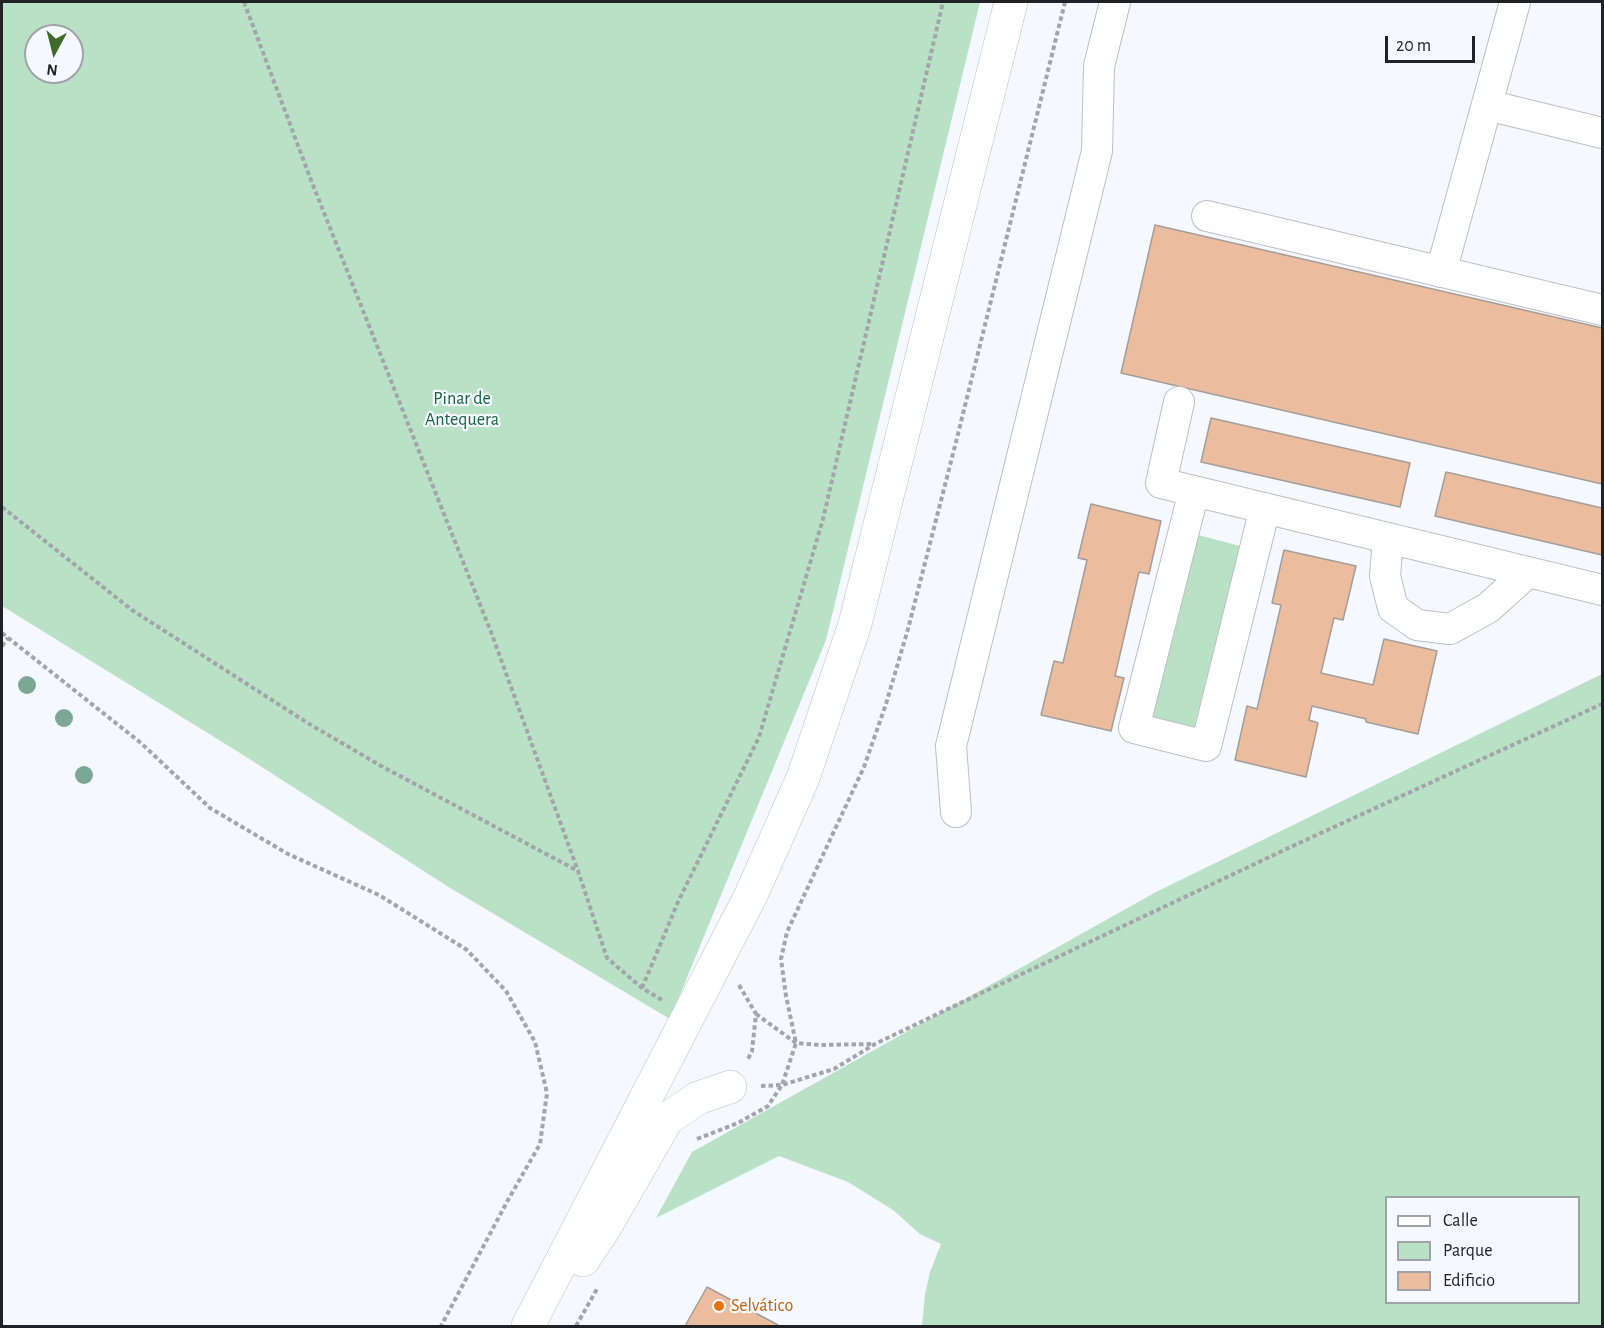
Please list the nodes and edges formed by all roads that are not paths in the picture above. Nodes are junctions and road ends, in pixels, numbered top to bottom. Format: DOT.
graph roads {
  1 [pos="1011,2"];
  2 [pos="1114,2"];
  3 [pos="1515,2"];
  4 [pos="1487,105"];
  5 [pos="1602,133"];
  6 [pos="1207,216"];
  7 [pos="1441,272"];
  8 [pos="1602,310"];
  9 [pos="1179,402"];
  10 [pos="1194,491"];
  11 [pos="1265,508"];
  12 [pos="1388,538"];
  13 [pos="1528,572"];
  14 [pos="1602,590"];
  15 [pos="956,812"];
  16 [pos="730,1087"];
  17 [pos="528,1326"];
  18 [pos="538,1326"];
  1 -- 17 [label="main road"];
  2 -- 15 [label="lane"];
  3 -- 4 [label="lane"];
  4 -- 5 [label="lane"];
  4 -- 7 [label="lane"];
  6 -- 7 [label="lane"];
  7 -- 8 [label="lane"];
  9 -- 10 [label="lane"];
  10 -- 11 [label="lane"];
  10 -- 11 [label="lane"];
  11 -- 12 [label="lane"];
  12 -- 13 [label="lane"];
  12 -- 13 [label="lane"];
  13 -- 14 [label="lane"];
  16 -- 18 [label="main road"];
}
